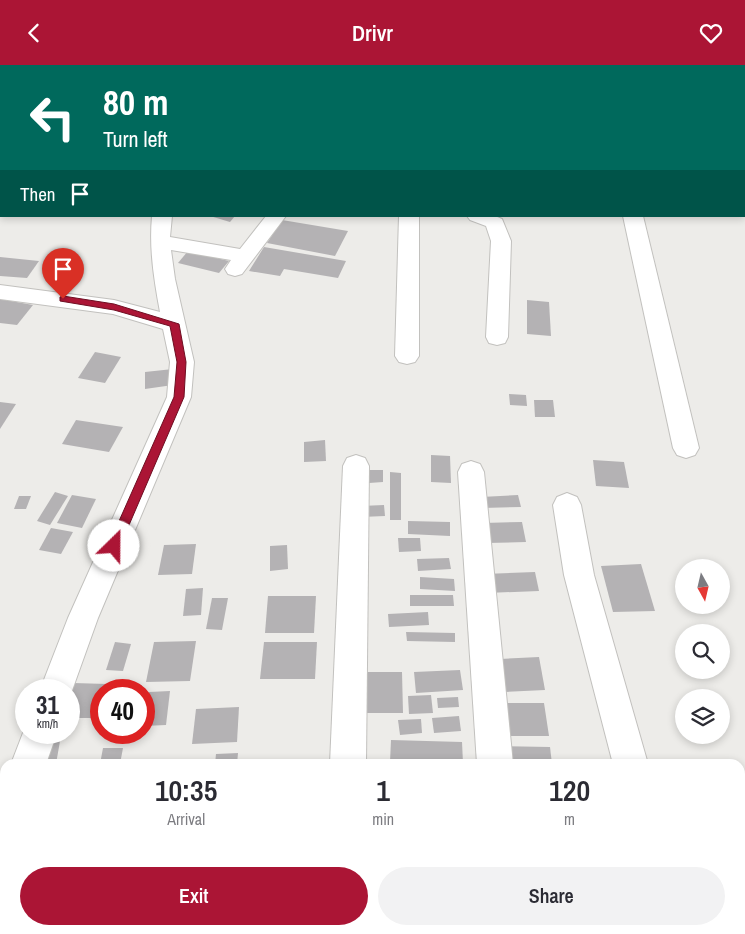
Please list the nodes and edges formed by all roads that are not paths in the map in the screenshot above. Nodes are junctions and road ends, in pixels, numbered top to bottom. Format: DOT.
graph roads {
  1 [pos="162,217"];
  2 [pos="275,217"];
  3 [pos="409,217"];
  4 [pos="480,217"];
  5 [pos="632,217"];
  6 [pos="160,242"];
  7 [pos="0,291"];
  8 [pos="174,324"];
  9 [pos="497,337"];
  10 [pos="406,356"];
  11 [pos="686,448"];
  12 [pos="356,466"];
  13 [pos="471,472"];
  14 [pos="567,505"];
  15 [pos="60,679"];
  16 [pos="36,744"];
  17 [pos="30,759"];
  18 [pos="348,759"];
  19 [pos="495,759"];
  20 [pos="630,759"];
  1 -- 6 [label="street"];
  2 -- 6 [label="street"];
  3 -- 10 [label="street"];
  4 -- 9 [label="street"];
  5 -- 11 [label="street"];
  6 -- 8 [label="street"];
  7 -- 8 [label="street"];
  8 -- 15 [label="street"];
  12 -- 18 [label="street"];
  13 -- 19 [label="street"];
  14 -- 20 [label="street"];
  16 -- 17 [label="street"];
}
